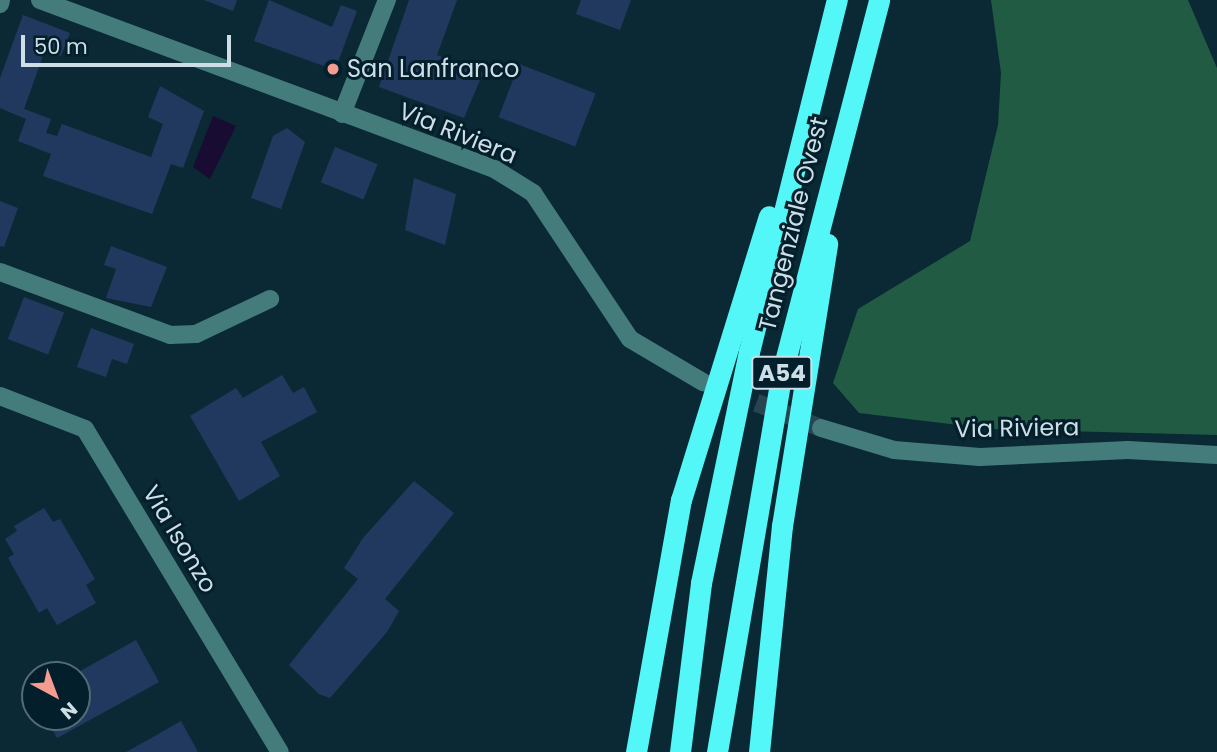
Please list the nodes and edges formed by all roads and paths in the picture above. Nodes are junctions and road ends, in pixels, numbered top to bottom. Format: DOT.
graph roads {
  1 [pos="40,0"];
  2 [pos="387,0"];
  3 [pos="837,0"];
  4 [pos="879,0"];
  5 [pos="816,75"];
  6 [pos="850,106"];
  7 [pos="342,114"];
  8 [pos="0,272"];
  9 [pos="270,299"];
  10 [pos="703,382"];
  11 [pos="0,396"];
  12 [pos="821,428"];
  13 [pos="1217,455"];
  14 [pos="280,752"];
  15 [pos="636,752"];
  16 [pos="680,752"];
  17 [pos="717,752"];
  18 [pos="759,752"];
  1 -- 7 [label="street, Via Riviera"];
  2 -- 7 [label="street"];
  3 -- 5 [label="highway, Tangenziale Ovest / A54"];
  4 -- 6 [label="highway, Tangenziale Ovest / A54"];
  5 -- 15 [label="highway"];
  5 -- 16 [label="highway, Tangenziale Ovest / A54"];
  6 -- 17 [label="highway, Tangenziale Ovest / A54"];
  6 -- 18 [label="highway"];
  7 -- 10 [label="street, Via Riviera"];
  8 -- 9 [label="street"];
  11 -- 14 [label="street, Via Isonzo"];
  12 -- 13 [label="street, Via Riviera"];
}
